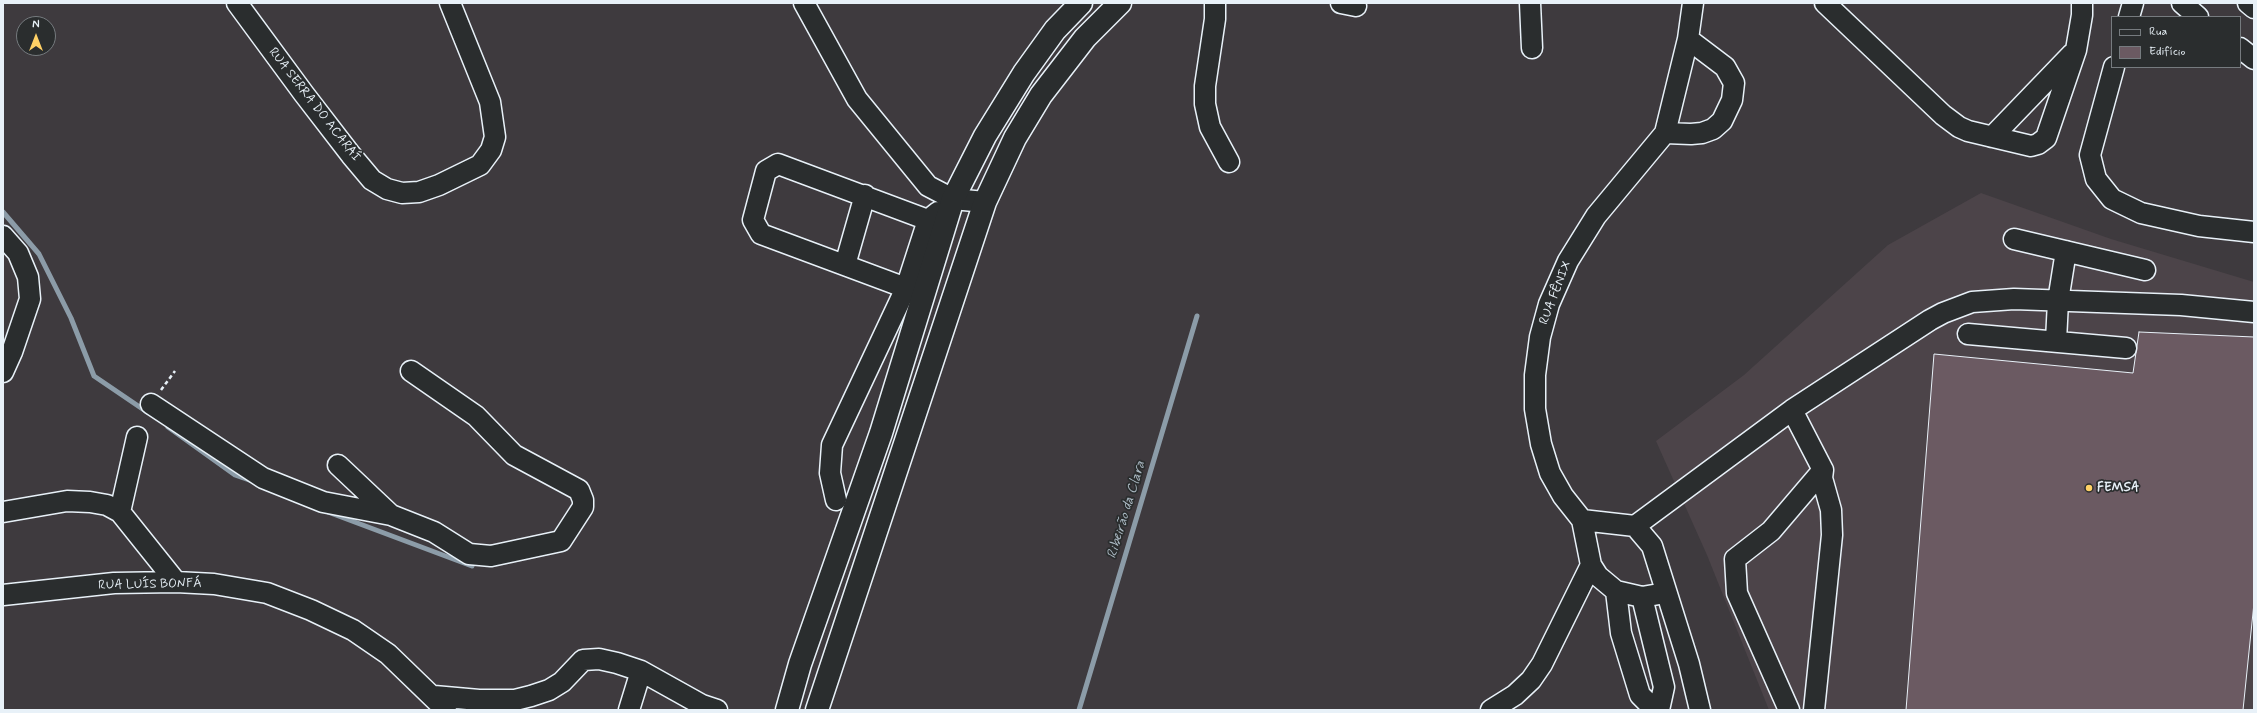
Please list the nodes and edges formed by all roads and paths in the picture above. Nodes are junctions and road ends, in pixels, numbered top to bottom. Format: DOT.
graph roads {
  1 [pos="237,3"];
  2 [pos="450,3"];
  3 [pos="804,3"];
  4 [pos="1081,3"];
  5 [pos="1120,3"];
  6 [pos="1215,3"];
  7 [pos="1530,3"];
  8 [pos="1693,3"];
  9 [pos="1825,3"];
  10 [pos="2082,3"];
  11 [pos="2133,3"];
  12 [pos="2182,3"];
  13 [pos="2248,3"];
  14 [pos="2254,8"];
  15 [pos="2129,16"];
  16 [pos="2197,16"];
  17 [pos="1688,39"];
  18 [pos="1532,48"];
  19 [pos="2241,49"];
  20 [pos="2076,50"];
  21 [pos="2254,59"];
  22 [pos="2114,68"];
  23 [pos="1665,133"];
  24 [pos="1992,137"];
  25 [pos="1229,162"];
  26 [pos="865,195"];
  27 [pos="953,198"];
  28 [pos="986,202"];
  29 [pos="928,220"];
  30 [pos="2254,232"];
  31 [pos="3,236"];
  32 [pos="2014,239"];
  33 [pos="2066,252"];
  34 [pos="845,265"];
  35 [pos="2145,270"];
  36 [pos="906,288"];
  37 [pos="2058,301"];
  38 [pos="2254,312"];
  39 [pos="1968,334"];
  40 [pos="2056,341"];
  41 [pos="2126,348"];
  42 [pos="176,371"];
  43 [pos="411,371"];
  44 [pos="3,372"];
  45 [pos="151,404"];
  46 [pos="1792,410"];
  47 [pos="137,437"];
  48 [pos="338,465"];
  49 [pos="1823,470"];
  50 [pos="836,500"];
  51 [pos="3,512"];
  52 [pos="120,512"];
  53 [pos="391,515"];
  54 [pos="1582,520"];
  55 [pos="1635,526"];
  56 [pos="1591,565"];
  57 [pos="176,582"];
  58 [pos="1616,591"];
  59 [pos="1665,593"];
  60 [pos="3,595"];
  61 [pos="1642,596"];
  62 [pos="641,671"];
  63 [pos="440,703"];
  64 [pos="629,710"];
  65 [pos="717,710"];
  66 [pos="787,710"];
  67 [pos="817,710"];
  68 [pos="1491,710"];
  69 [pos="1655,710"];
  70 [pos="1659,710"];
  71 [pos="1700,710"];
  72 [pos="1789,710"];
  73 [pos="1814,710"];
  1 -- 2 [label="street, RUA SERRA DO ACARAÍ"];
  3 -- 27 [label="street"];
  4 -- 27 [label="main road"];
  5 -- 28 [label="main road"];
  6 -- 25 [label="street"];
  7 -- 18 [label="street"];
  8 -- 17 [label="street, RUA FÊNIX"];
  9 -- 24 [label="street"];
  10 -- 20 [label="street"];
  11 -- 15 [label="street"];
  12 -- 16 [label="street"];
  13 -- 14 [label="street"];
  17 -- 23 [label="street, RUA FÊNIX"];
  17 -- 23 [label="street"];
  19 -- 21 [label="street"];
  20 -- 24 [label="street"];
  20 -- 24 [label="street"];
  22 -- 30 [label="street"];
  23 -- 54 [label="street, RUA FÊNIX"];
  26 -- 29 [label="street"];
  26 -- 34 [label="street"];
  26 -- 34 [label="street"];
  27 -- 28 [label="street"];
  27 -- 29 [label="street"];
  27 -- 66 [label="main road"];
  28 -- 67 [label="main road"];
  29 -- 36 [label="street"];
  31 -- 44 [label="street"];
  32 -- 33 [label="street"];
  33 -- 35 [label="street"];
  33 -- 37 [label="street"];
  34 -- 36 [label="street"];
  36 -- 50 [label="street"];
  37 -- 38 [label="street"];
  37 -- 40 [label="street"];
  37 -- 46 [label="street"];
  39 -- 40 [label="street"];
  40 -- 41 [label="street"];
  42 -- 45 [label="path"];
  43 -- 53 [label="street"];
  45 -- 53 [label="street"];
  46 -- 49 [label="street"];
  46 -- 55 [label="street"];
  47 -- 52 [label="street"];
  48 -- 53 [label="street"];
  49 -- 72 [label="street"];
  49 -- 73 [label="street"];
  51 -- 52 [label="street"];
  52 -- 57 [label="street"];
  54 -- 55 [label="street"];
  54 -- 56 [label="street"];
  55 -- 59 [label="street"];
  56 -- 58 [label="street"];
  56 -- 68 [label="street"];
  57 -- 60 [label="street, RUA LUÍS BONFÁ"];
  57 -- 63 [label="street, RUA LUÍS BONFÁ"];
  58 -- 61 [label="street"];
  58 -- 69 [label="street"];
  59 -- 61 [label="street"];
  59 -- 71 [label="street"];
  61 -- 70 [label="street"];
  62 -- 63 [label="street"];
  62 -- 64 [label="street"];
  62 -- 65 [label="street"];
}
